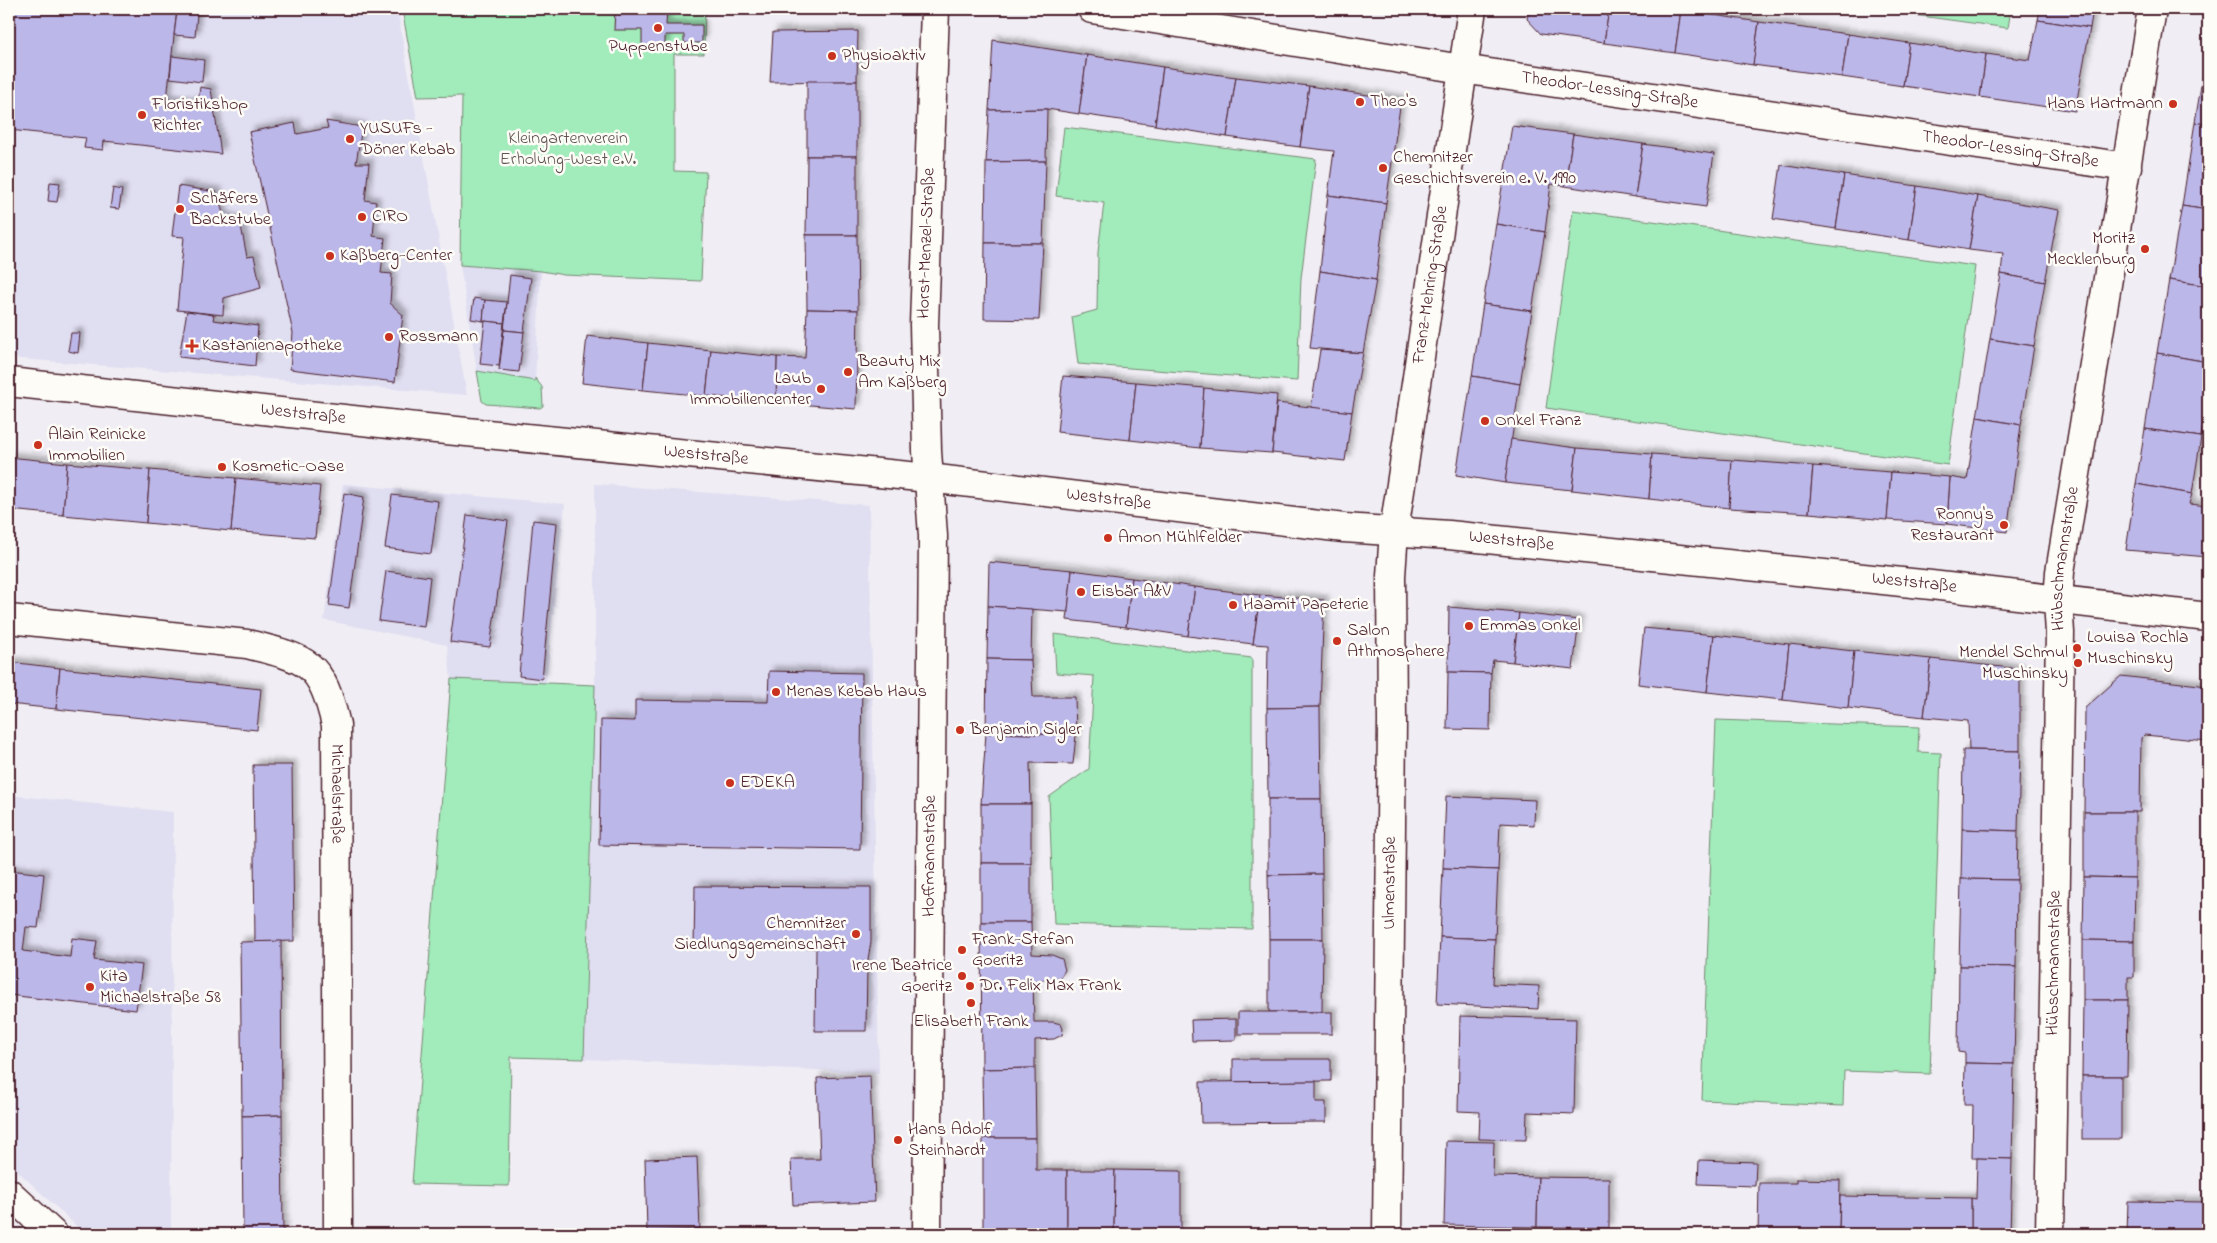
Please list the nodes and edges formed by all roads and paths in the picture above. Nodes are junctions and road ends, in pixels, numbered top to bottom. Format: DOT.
graph roads {
  1 [pos="935,9"];
  2 [pos="1092,9"];
  3 [pos="1472,9"];
  4 [pos="2152,9"];
  5 [pos="1462,69"];
  6 [pos="2127,167"];
  7 [pos="9,382"];
  8 [pos="929,478"];
  9 [pos="1394,531"];
  10 [pos="2058,600"];
  11 [pos="2208,617"];
  12 [pos="9,619"];
  13 [pos="9,1193"];
  14 [pos="53,1234"];
  15 [pos="338,1234"];
  16 [pos="927,1234"];
  17 [pos="1387,1234"];
  18 [pos="2050,1234"];
  1 -- 8 [label="street, Horst-Menzel-Straße"];
  2 -- 5 [label="street, Theodor-Lessing-Straße"];
  3 -- 5 [label="street, Franz-Mehring-Straße"];
  4 -- 6 [label="street, Hübschmannstraße"];
  5 -- 6 [label="street, Theodor-Lessing-Straße"];
  5 -- 9 [label="street, Franz-Mehring-Straße"];
  6 -- 10 [label="street, Hübschmannstraße"];
  7 -- 8 [label="street, Weststraße"];
  8 -- 9 [label="street, Weststraße"];
  8 -- 16 [label="street, Hoffmannstraße"];
  9 -- 10 [label="street, Weststraße"];
  9 -- 17 [label="street, Ulmenstraße"];
  10 -- 11 [label="street, Weststraße"];
  10 -- 18 [label="street, Hübschmannstraße"];
  12 -- 15 [label="street, Michaelstraße"];
  13 -- 14 [label="street"];
}
